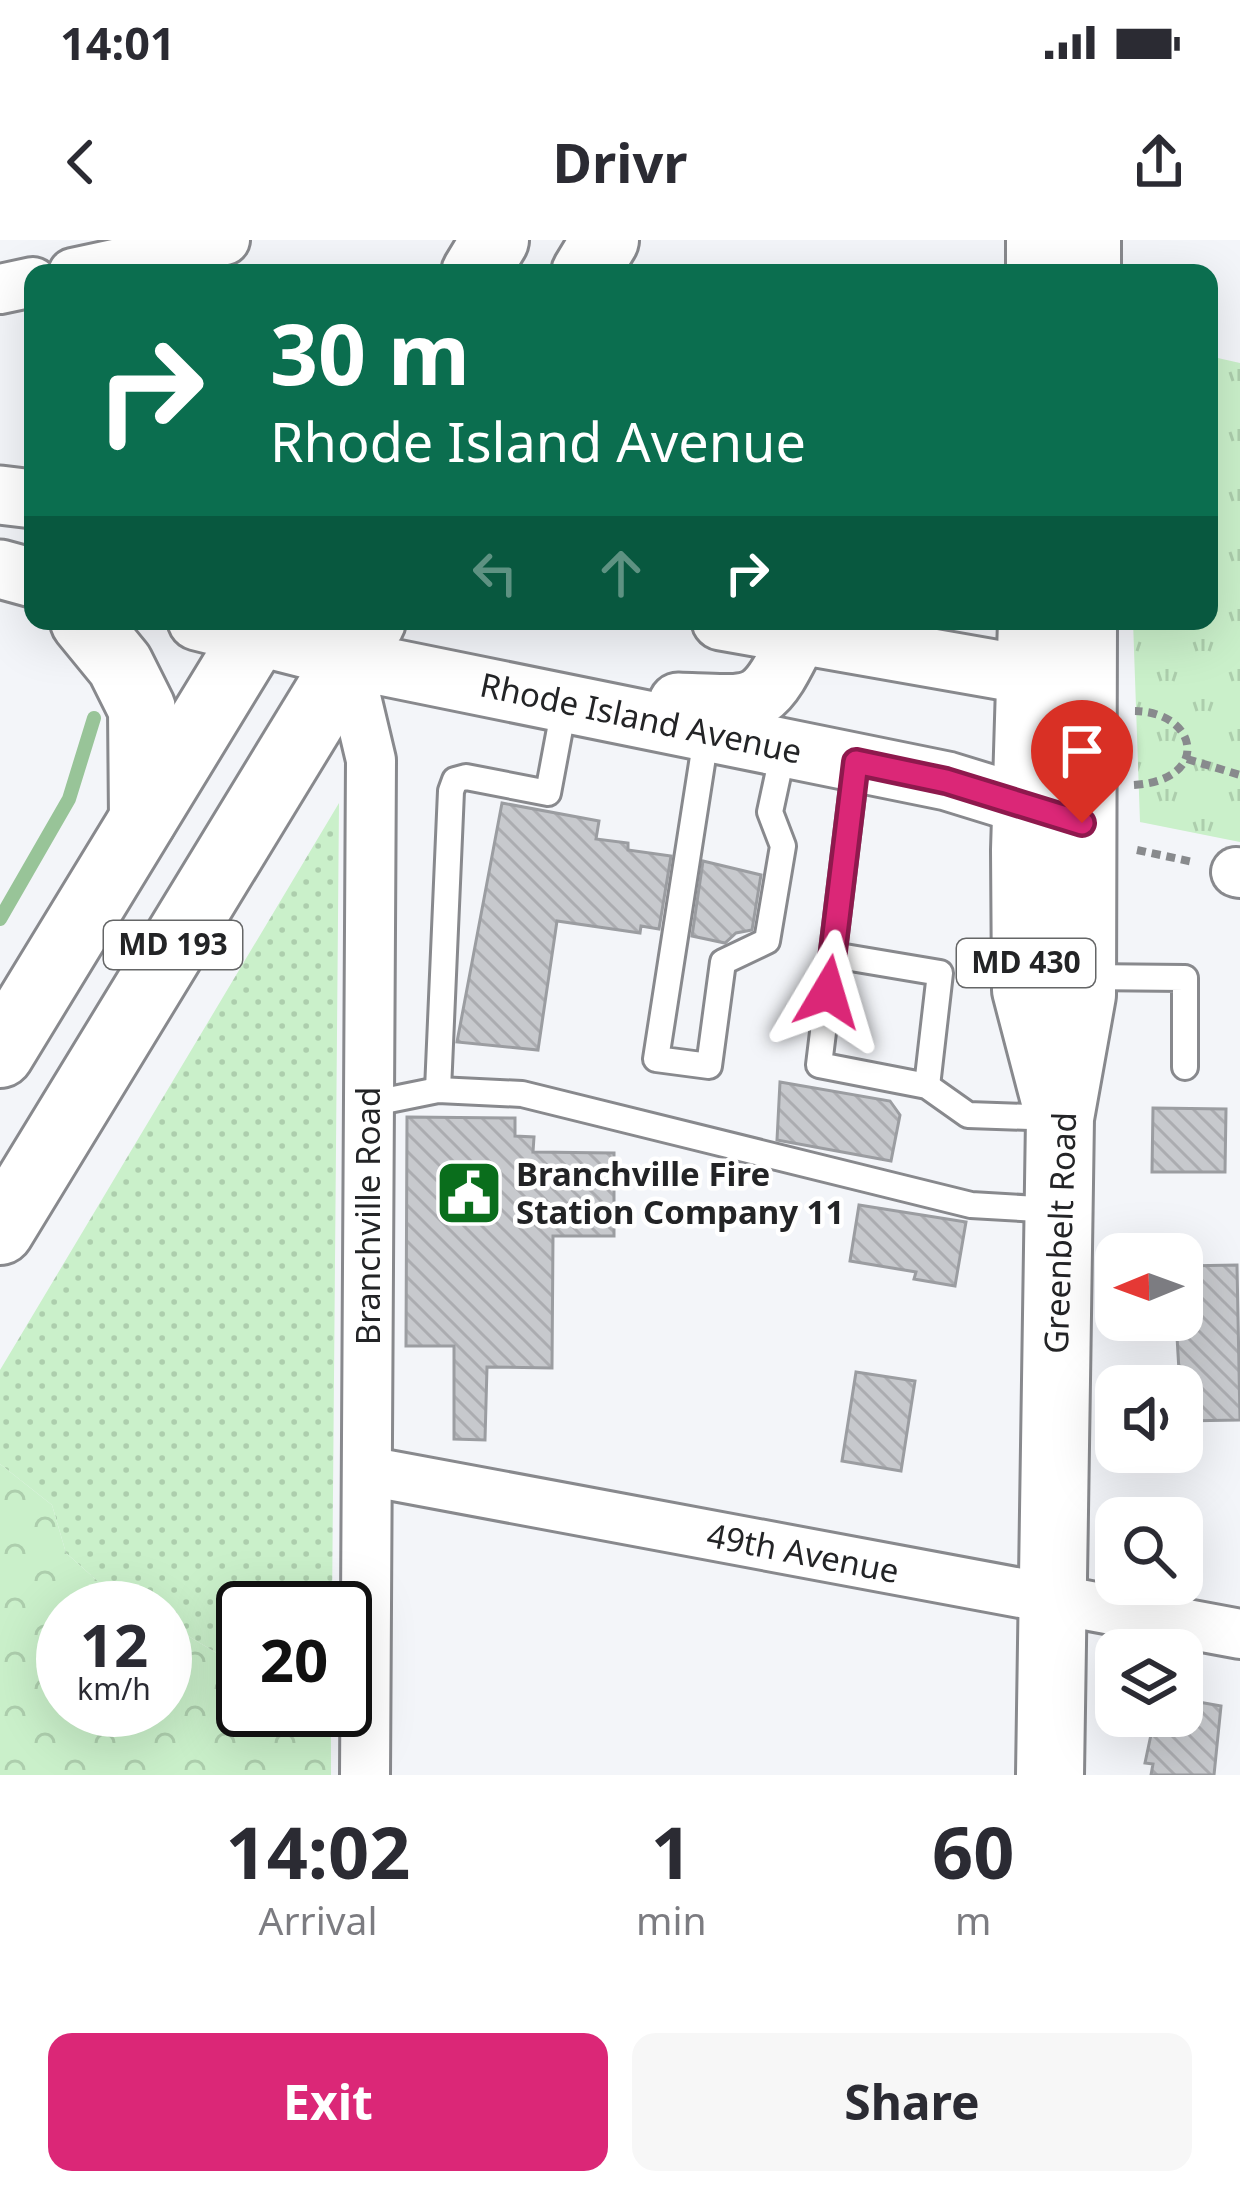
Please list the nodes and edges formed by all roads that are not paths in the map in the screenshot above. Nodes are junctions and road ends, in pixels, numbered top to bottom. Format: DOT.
graph roads {
  1 [pos="225,240"];
  2 [pos="114,264"];
  3 [pos="92,630"];
  4 [pos="236,630"];
  5 [pos="273,630"];
  6 [pos="799,630"];
  7 [pos="817,630"];
  8 [pos="359,640"];
  9 [pos="1074,661"];
  10 [pos="553,699"];
  11 [pos="707,731"];
  12 [pos="784,747"];
  13 [pos="856,762"];
  14 [pos="143,819"];
  15 [pos="1080,825"];
  16 [pos="833,956"];
  17 [pos="1083,977"];
  18 [pos="0,1054"];
  19 [pos="1185,1066"];
  20 [pos="927,1086"];
  21 [pos="437,1090"];
  22 [pos="369,1103"];
  23 [pos="1060,1118"];
  24 [pos="1058,1210"];
  25 [pos="0,1231"];
  26 [pos="367,1472"];
  27 [pos="1051,1599"];
  28 [pos="1240,1634"];
  29 [pos="365,1775"];
  30 [pos="1050,1775"];
  1 -- 2 [label="street"];
  3 -- 14 [label="main road"];
  4 -- 14 [label="main road, MD 193"];
  5 -- 8 [label="street, Rhode Island Avenue"];
  6 -- 10 [label="street"];
  7 -- 9 [label="street"];
  8 -- 10 [label="street, Rhode Island Avenue"];
  8 -- 22 [label="street, Branchville Road"];
  8 -- 25 [label="main road, MD 193"];
  9 -- 15 [label="main road, Greenbelt Road / MD 430"];
  10 -- 11 [label="street, Rhode Island Avenue"];
  10 -- 21 [label="lane"];
  11 -- 12 [label="street, Rhode Island Avenue"];
  11 -- 12 [label="lane"];
  12 -- 13 [label="street, Rhode Island Avenue"];
  13 -- 15 [label="street, Rhode Island Avenue"];
  13 -- 16 [label="lane"];
  14 -- 18 [label="main road, MD 193"];
  15 -- 17 [label="main road, Greenbelt Road / MD 430"];
  15 -- 23 [label="main road, MD 430"];
  16 -- 20 [label="lane"];
  16 -- 20 [label="lane"];
  17 -- 19 [label="lane"];
  17 -- 23 [label="main road, Greenbelt Road / MD 430"];
  20 -- 23 [label="lane"];
  21 -- 22 [label="lane"];
  21 -- 24 [label="lane"];
  22 -- 26 [label="street, Branchville Road"];
  23 -- 24 [label="main road, Greenbelt Road / MD 430"];
  24 -- 27 [label="main road, Greenbelt Road / MD 430"];
  26 -- 27 [label="street, 49th Avenue"];
  26 -- 29 [label="street, Branchville Road"];
  27 -- 28 [label="street, 49th Avenue"];
  27 -- 30 [label="main road, Greenbelt Road / MD 430"];
}
